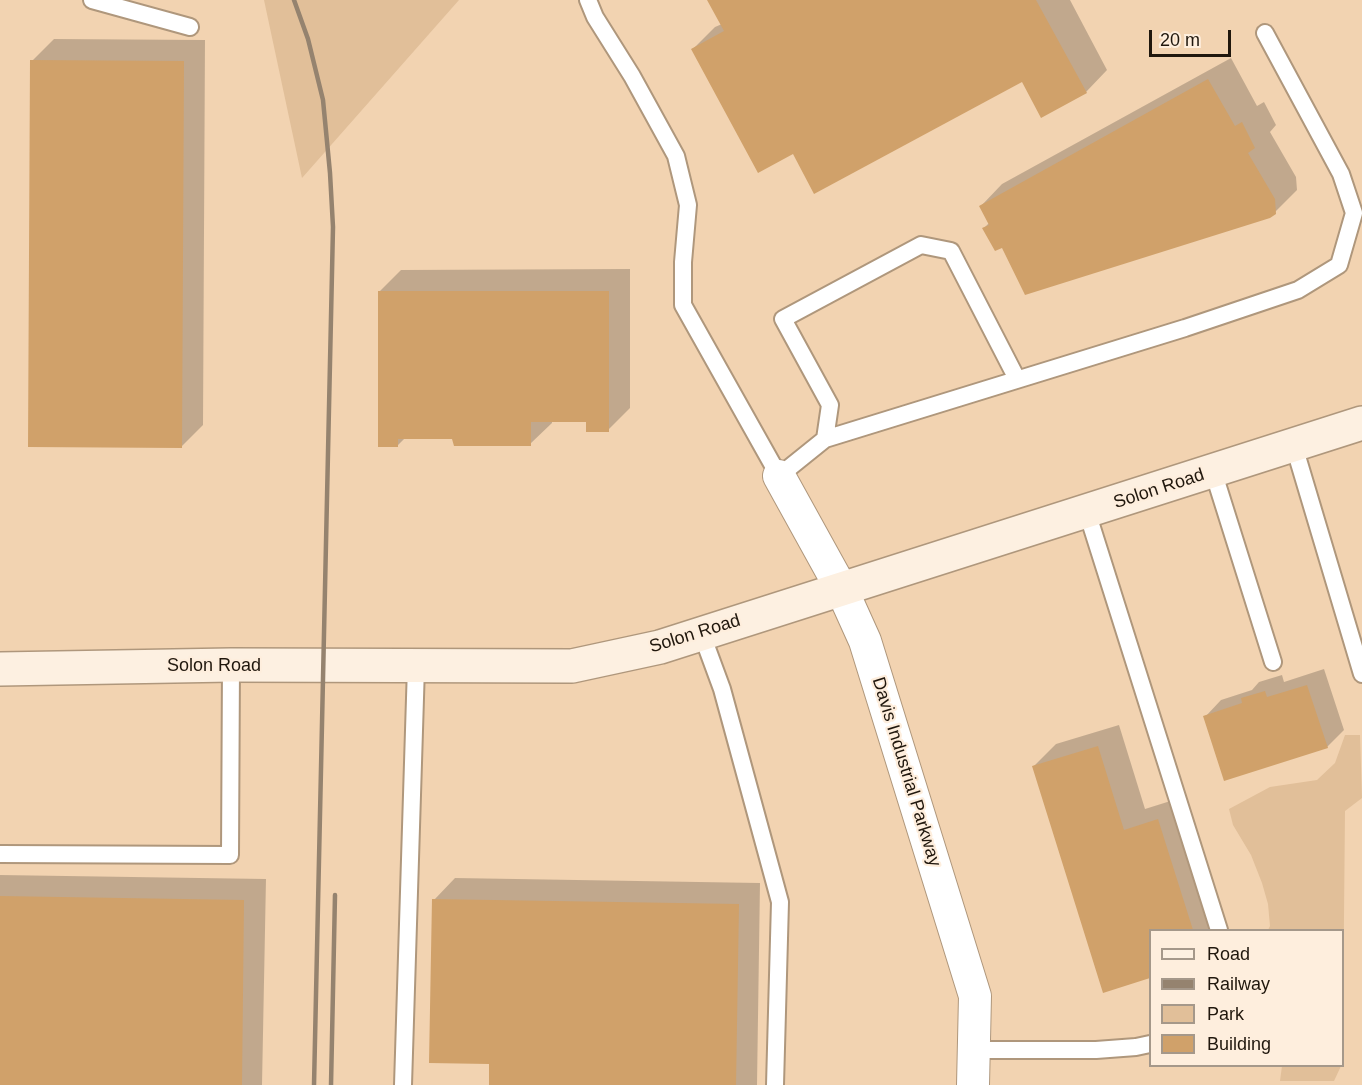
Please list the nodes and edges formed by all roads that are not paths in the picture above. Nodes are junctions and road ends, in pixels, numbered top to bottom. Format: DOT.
graph roads {
  1 [pos="93,0"];
  2 [pos="588,0"];
  3 [pos="190,27"];
  4 [pos="1265,33"];
  5 [pos="1017,379"];
  6 [pos="1362,423"];
  7 [pos="825,439"];
  8 [pos="1293,446"];
  9 [pos="1213,471"];
  10 [pos="779,476"];
  11 [pos="1087,512"];
  12 [pos="842,590"];
  13 [pos="701,632"];
  14 [pos="1273,662"];
  15 [pos="231,665"];
  16 [pos="416,666"];
  17 [pos="0,669"];
  18 [pos="1362,674"];
  19 [pos="0,854"];
  20 [pos="1219,929"];
  21 [pos="1149,1044"];
  22 [pos="974,1050"];
  23 [pos="403,1085"];
  24 [pos="775,1085"];
  25 [pos="973,1085"];
  1 -- 3 [label="lane"];
  2 -- 10 [label="lane"];
  4 -- 5 [label="lane"];
  5 -- 7 [label="lane"];
  5 -- 7 [label="lane"];
  6 -- 8 [label="street, Solon Road"];
  7 -- 10 [label="lane"];
  8 -- 9 [label="street, Solon Road"];
  8 -- 18 [label="lane"];
  9 -- 11 [label="street, Solon Road"];
  9 -- 14 [label="lane"];
  10 -- 12 [label="street, Davis Industrial Parkway"];
  11 -- 12 [label="street, Solon Road"];
  11 -- 20 [label="lane"];
  12 -- 13 [label="street, Solon Road"];
  12 -- 22 [label="street, Davis Industrial Parkway"];
  13 -- 16 [label="street, Solon Road"];
  13 -- 24 [label="lane"];
  15 -- 16 [label="street, Solon Road"];
  15 -- 17 [label="street, Solon Road"];
  15 -- 19 [label="lane"];
  16 -- 23 [label="lane"];
  21 -- 22 [label="lane"];
  22 -- 25 [label="street, Davis Industrial Parkway"];
}
